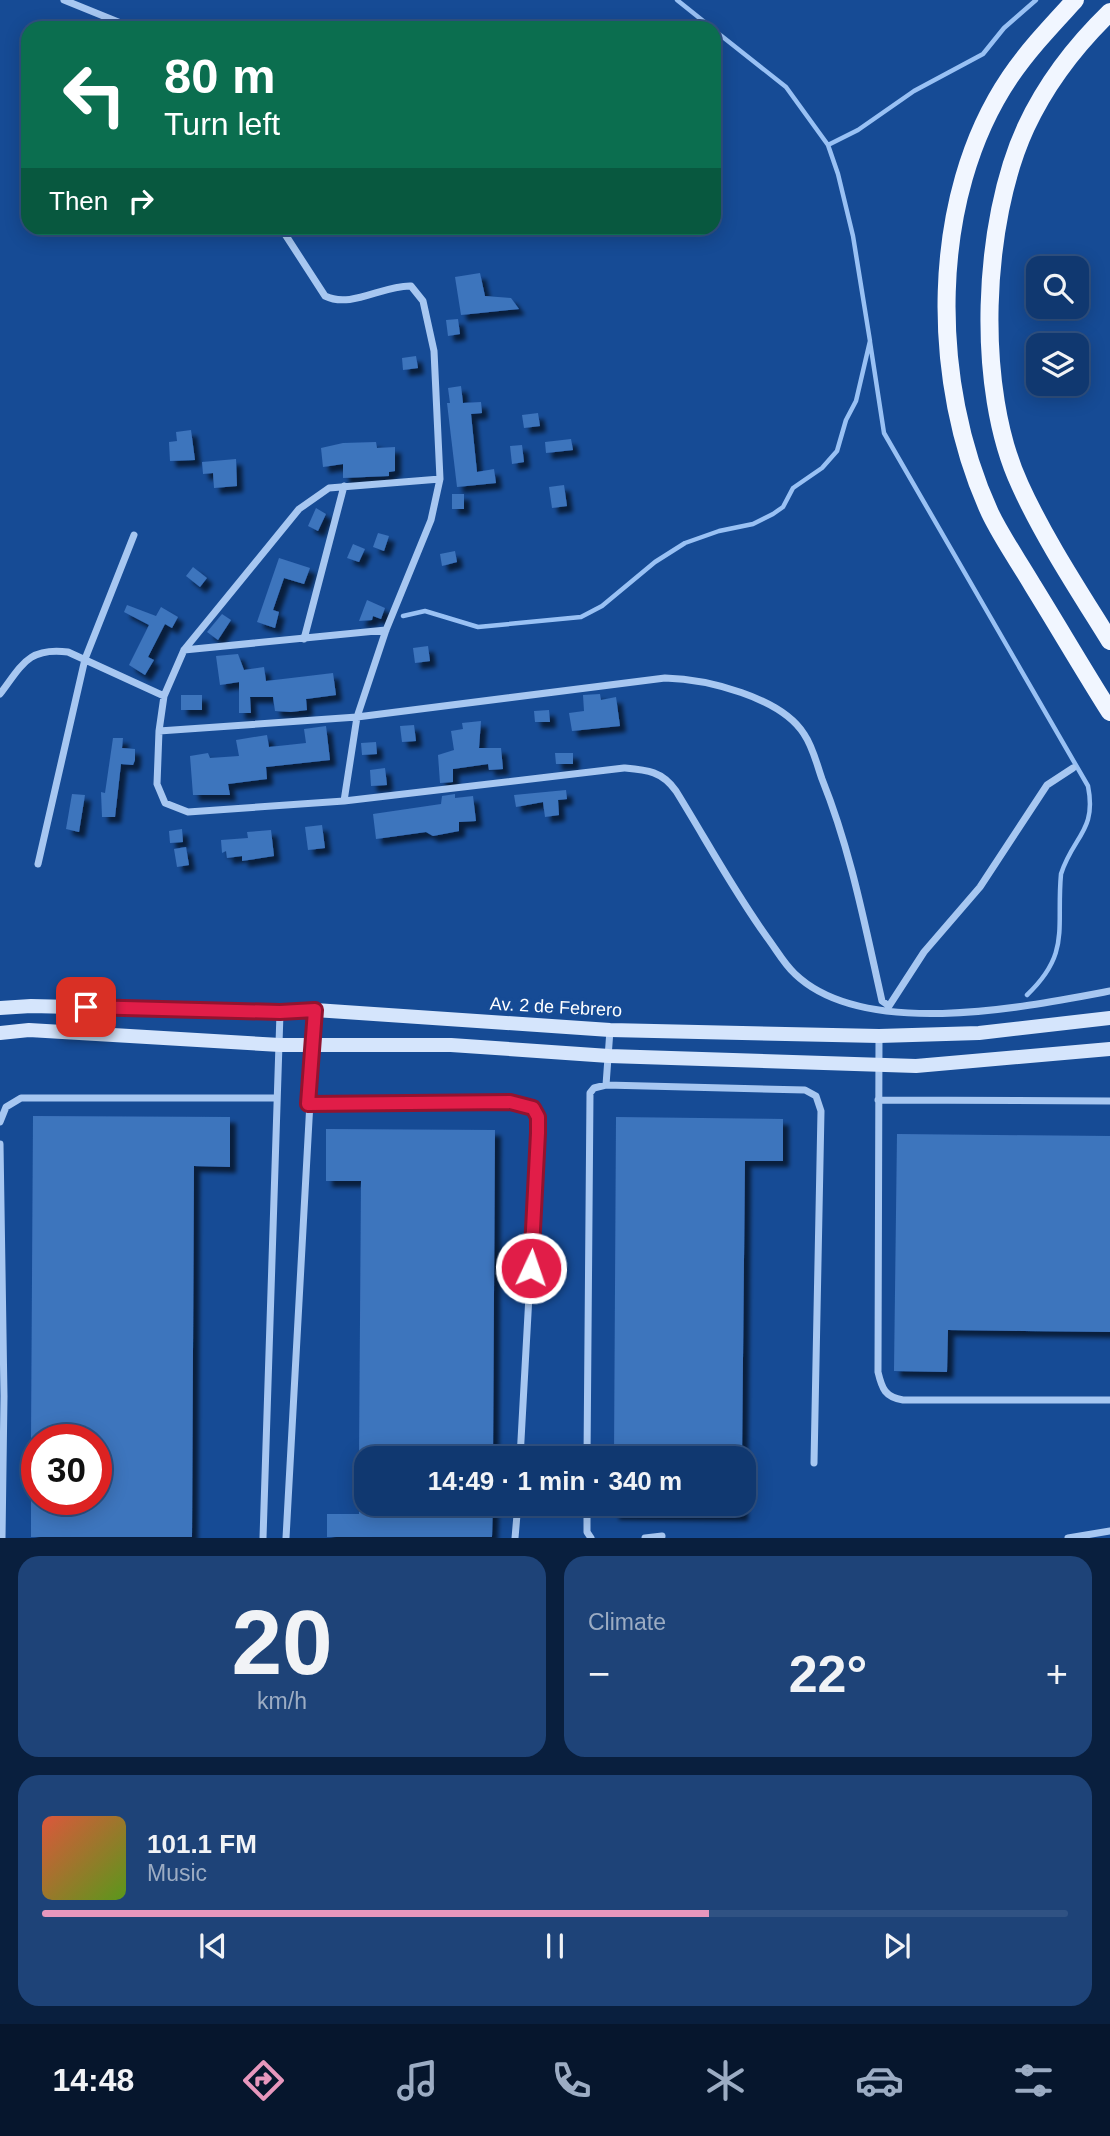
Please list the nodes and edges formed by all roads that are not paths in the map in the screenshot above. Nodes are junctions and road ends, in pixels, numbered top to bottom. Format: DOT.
graph roads {
  1 [pos="64,0"];
  2 [pos="1075,0"];
  3 [pos="1110,12"];
  4 [pos="116,21"];
  5 [pos="286,235"];
  6 [pos="440,479"];
  7 [pos="344,486"];
  8 [pos="134,535"];
  9 [pos="386,630"];
  10 [pos="304,639"];
  11 [pos="1110,641"];
  12 [pos="184,650"];
  13 [pos="85,659"];
  14 [pos="0,694"];
  15 [pos="164,696"];
  16 [pos="1110,712"];
  17 [pos="357,717"];
  18 [pos="159,731"];
  19 [pos="1073,768"];
  20 [pos="344,801"];
  21 [pos="38,864"];
  22 [pos="1110,991"];
  23 [pos="0,1008"];
  24 [pos="315,1010"];
  25 [pos="280,1012"];
  26 [pos="1110,1018"];
  27 [pos="610,1030"];
  28 [pos="0,1033"];
  29 [pos="878,1036"];
  30 [pos="312,1044"];
  31 [pos="281,1045"];
  32 [pos="1110,1049"];
  33 [pos="609,1056"];
  34 [pos="879,1065"];
  35 [pos="606,1085"];
  36 [pos="276,1098"];
  37 [pos="878,1100"];
  38 [pos="1110,1101"];
  39 [pos="308,1104"];
  40 [pos="0,1122"];
  41 [pos="0,1144"];
  42 [pos="1110,1399"];
  43 [pos="521,1446"];
  44 [pos="587,1446"];
  45 [pos="814,1463"];
  46 [pos="517,1516"];
  47 [pos="587,1516"];
  48 [pos="1108,1534"];
  49 [pos="662,1536"];
  50 [pos="2,1538"];
  51 [pos="263,1538"];
  52 [pos="286,1538"];
  53 [pos="515,1538"];
  54 [pos="591,1538"];
  55 [pos="645,1538"];
  56 [pos="1068,1538"];
  1 -- 4 [label="street"];
  2 -- 16 [label="main road"];
  3 -- 11 [label="main road"];
  5 -- 6 [label="street"];
  6 -- 7 [label="street"];
  6 -- 9 [label="street"];
  7 -- 10 [label="street"];
  7 -- 12 [label="street"];
  8 -- 13 [label="street"];
  9 -- 10 [label="street"];
  9 -- 17 [label="street"];
  10 -- 12 [label="street"];
  12 -- 15 [label="street"];
  13 -- 14 [label="street"];
  13 -- 15 [label="street"];
  13 -- 21 [label="street"];
  15 -- 18 [label="street"];
  17 -- 18 [label="street"];
  17 -- 19 [label="street"];
  17 -- 20 [label="street"];
  18 -- 20 [label="street"];
  20 -- 22 [label="street"];
  23 -- 25 [label="main road, Av. 2 de Febrero"];
  24 -- 25 [label="main road, Av. 2 de Febrero"];
  24 -- 27 [label="main road, Av. 2 de Febrero"];
  24 -- 30 [label="street"];
  25 -- 31 [label="street"];
  26 -- 29 [label="main road, Av. 2 de Febrero"];
  27 -- 29 [label="main road, Av. 2 de Febrero"];
  27 -- 33 [label="street"];
  28 -- 31 [label="main road"];
  29 -- 34 [label="street"];
  30 -- 31 [label="main road"];
  30 -- 33 [label="main road"];
  30 -- 39 [label="street"];
  31 -- 36 [label="street"];
  32 -- 34 [label="main road"];
  33 -- 34 [label="main road"];
  33 -- 35 [label="street"];
  34 -- 37 [label="street"];
  35 -- 44 [label="street"];
  35 -- 45 [label="street"];
  36 -- 40 [label="street"];
  36 -- 51 [label="street"];
  37 -- 38 [label="street"];
  37 -- 42 [label="street"];
  39 -- 43 [label="street"];
  39 -- 52 [label="street"];
  41 -- 50 [label="street"];
  46 -- 53 [label="street"];
  47 -- 54 [label="street"];
  48 -- 56 [label="street"];
  49 -- 55 [label="street"];
}
